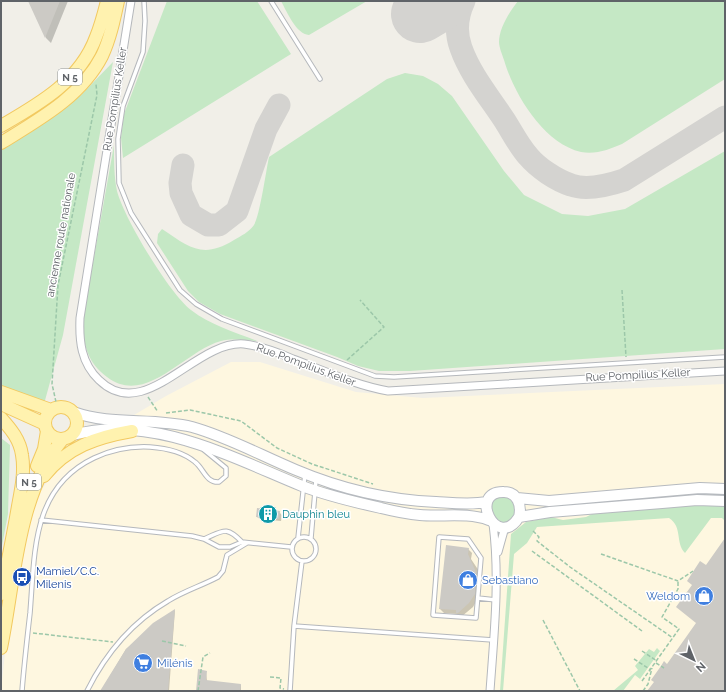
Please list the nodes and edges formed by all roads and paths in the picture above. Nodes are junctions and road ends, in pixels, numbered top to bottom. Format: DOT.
graph roads {
  1 [pos="107,1"];
  2 [pos="118,1"];
  3 [pos="131,1"];
  4 [pos="144,1"];
  5 [pos="271,1"];
  6 [pos="95,67"];
  7 [pos="320,79"];
  8 [pos="1,126"];
  9 [pos="1,143"];
  10 [pos="622,290"];
  11 [pos="360,300"];
  12 [pos="725,357"];
  13 [pos="627,363"];
  14 [pos="341,364"];
  15 [pos="725,370"];
  16 [pos="144,390"];
  17 [pos="1,392"];
  18 [pos="1,404"];
  19 [pos="54,409"];
  20 [pos="73,412"];
  21 [pos="1,418"];
  22 [pos="46,428"];
  23 [pos="132,430"];
  24 [pos="68,437"];
  25 [pos="192,441"];
  26 [pos="305,473"];
  27 [pos="316,478"];
  28 [pos="376,485"];
  29 [pos="304,486"];
  30 [pos="725,489"];
  31 [pos="315,490"];
  32 [pos="517,498"];
  33 [pos="725,501"];
  34 [pos="487,502"];
  35 [pos="28,509"];
  36 [pos="519,517"];
  37 [pos="40,520"];
  38 [pos="491,522"];
  39 [pos="505,527"];
  40 [pos="533,531"];
  41 [pos="13,534"];
  42 [pos="298,538"];
  43 [pos="310,538"];
  44 [pos="204,539"];
  45 [pos="242,542"];
  46 [pos="248,542"];
  47 [pos="291,547"];
  48 [pos="532,551"];
  49 [pos="601,554"];
  50 [pos="497,556"];
  51 [pos="302,561"];
  52 [pos="693,571"];
  53 [pos="678,581"];
  54 [pos="1,594"];
  55 [pos="478,598"];
  56 [pos="496,600"];
  57 [pos="543,620"];
  58 [pos="294,626"];
  59 [pos="642,631"];
  60 [pos="27,632"];
  61 [pos="673,638"];
  62 [pos="493,640"];
  63 [pos="162,641"];
  64 [pos="119,642"];
  65 [pos="186,646"];
  66 [pos="1,648"];
  67 [pos="642,651"];
  68 [pos="210,653"];
  69 [pos="634,659"];
  70 [pos="656,662"];
  71 [pos="653,667"];
  72 [pos="664,668"];
  73 [pos="651,670"];
  74 [pos="270,677"];
  75 [pos="642,681"];
  76 [pos="290,690"];
  77 [pos="22,691"];
  78 [pos="87,691"];
  79 [pos="198,691"];
  80 [pos="490,691"];
  81 [pos="580,691"];
  82 [pos="643,691"];
  1 -- 8 [label="main road, N 5"];
  2 -- 6 [label="main road, N 5"];
  3 -- 16 [label="street, Rue Pompilius Keller"];
  4 -- 14 [label="lane"];
  5 -- 7 [label="lane"];
  6 -- 9 [label="main road, N 5"];
  6 -- 19 [label="path, ancienne route nationale"];
  10 -- 13 [label="path"];
  11 -- 14 [label="path"];
  12 -- 13 [label="lane"];
  13 -- 14 [label="lane"];
  15 -- 16 [label="street, Rue Pompilius Keller"];
  16 -- 28 [label="path"];
  17 -- 19 [label="main road"];
  18 -- 22 [label="main road"];
  19 -- 20 [label="main road"];
  19 -- 22 [label="main road"];
  20 -- 24 [label="main road"];
  20 -- 26 [label="main road"];
  21 -- 41 [label="main road"];
  22 -- 24 [label="main road"];
  22 -- 41 [label="main road, N 5"];
  23 -- 24 [label="main road"];
  23 -- 25 [label="main road"];
  23 -- 35 [label="main road"];
  24 -- 35 [label="main road, N 5"];
  25 -- 29 [label="main road"];
  25 -- 37 [label="lane"];
  26 -- 27 [label="main road"];
  26 -- 29 [label="lane"];
  27 -- 31 [label="lane"];
  27 -- 34 [label="main road"];
  29 -- 31 [label="main road"];
  29 -- 42 [label="lane"];
  30 -- 32 [label="main road"];
  31 -- 38 [label="main road"];
  31 -- 43 [label="lane"];
  32 -- 34 [label="main road"];
  32 -- 36 [label="main road"];
  33 -- 36 [label="main road"];
  34 -- 38 [label="main road"];
  35 -- 66 [label="main road, N 5"];
  36 -- 39 [label="main road"];
  37 -- 44 [label="lane"];
  37 -- 60 [label="lane"];
  38 -- 39 [label="main road"];
  38 -- 50 [label="street"];
  39 -- 50 [label="street"];
  40 -- 61 [label="path"];
  41 -- 54 [label="main road, N 5"];
  42 -- 43 [label="lane"];
  42 -- 47 [label="lane"];
  43 -- 51 [label="lane"];
  44 -- 45 [label="lane"];
  44 -- 45 [label="lane"];
  45 -- 46 [label="lane"];
  46 -- 47 [label="lane"];
  46 -- 64 [label="lane"];
  47 -- 51 [label="lane"];
  48 -- 59 [label="path"];
  49 -- 53 [label="path"];
  50 -- 56 [label="street"];
  51 -- 58 [label="lane"];
  52 -- 53 [label="path"];
  53 -- 61 [label="path"];
  55 -- 55 [label="lane"];
  55 -- 56 [label="lane"];
  56 -- 62 [label="street"];
  57 -- 81 [label="path"];
  58 -- 62 [label="lane"];
  58 -- 76 [label="lane"];
  60 -- 64 [label="path"];
  60 -- 77 [label="lane"];
  61 -- 70 [label="path"];
  62 -- 80 [label="street"];
  63 -- 65 [label="path"];
  64 -- 78 [label="lane"];
  67 -- 70 [label="path"];
  68 -- 79 [label="path"];
  69 -- 73 [label="path"];
  70 -- 71 [label="path"];
  70 -- 72 [label="path"];
  71 -- 73 [label="path"];
  71 -- 82 [label="path"];
  73 -- 75 [label="path"];
  74 -- 76 [label="path"];
}
